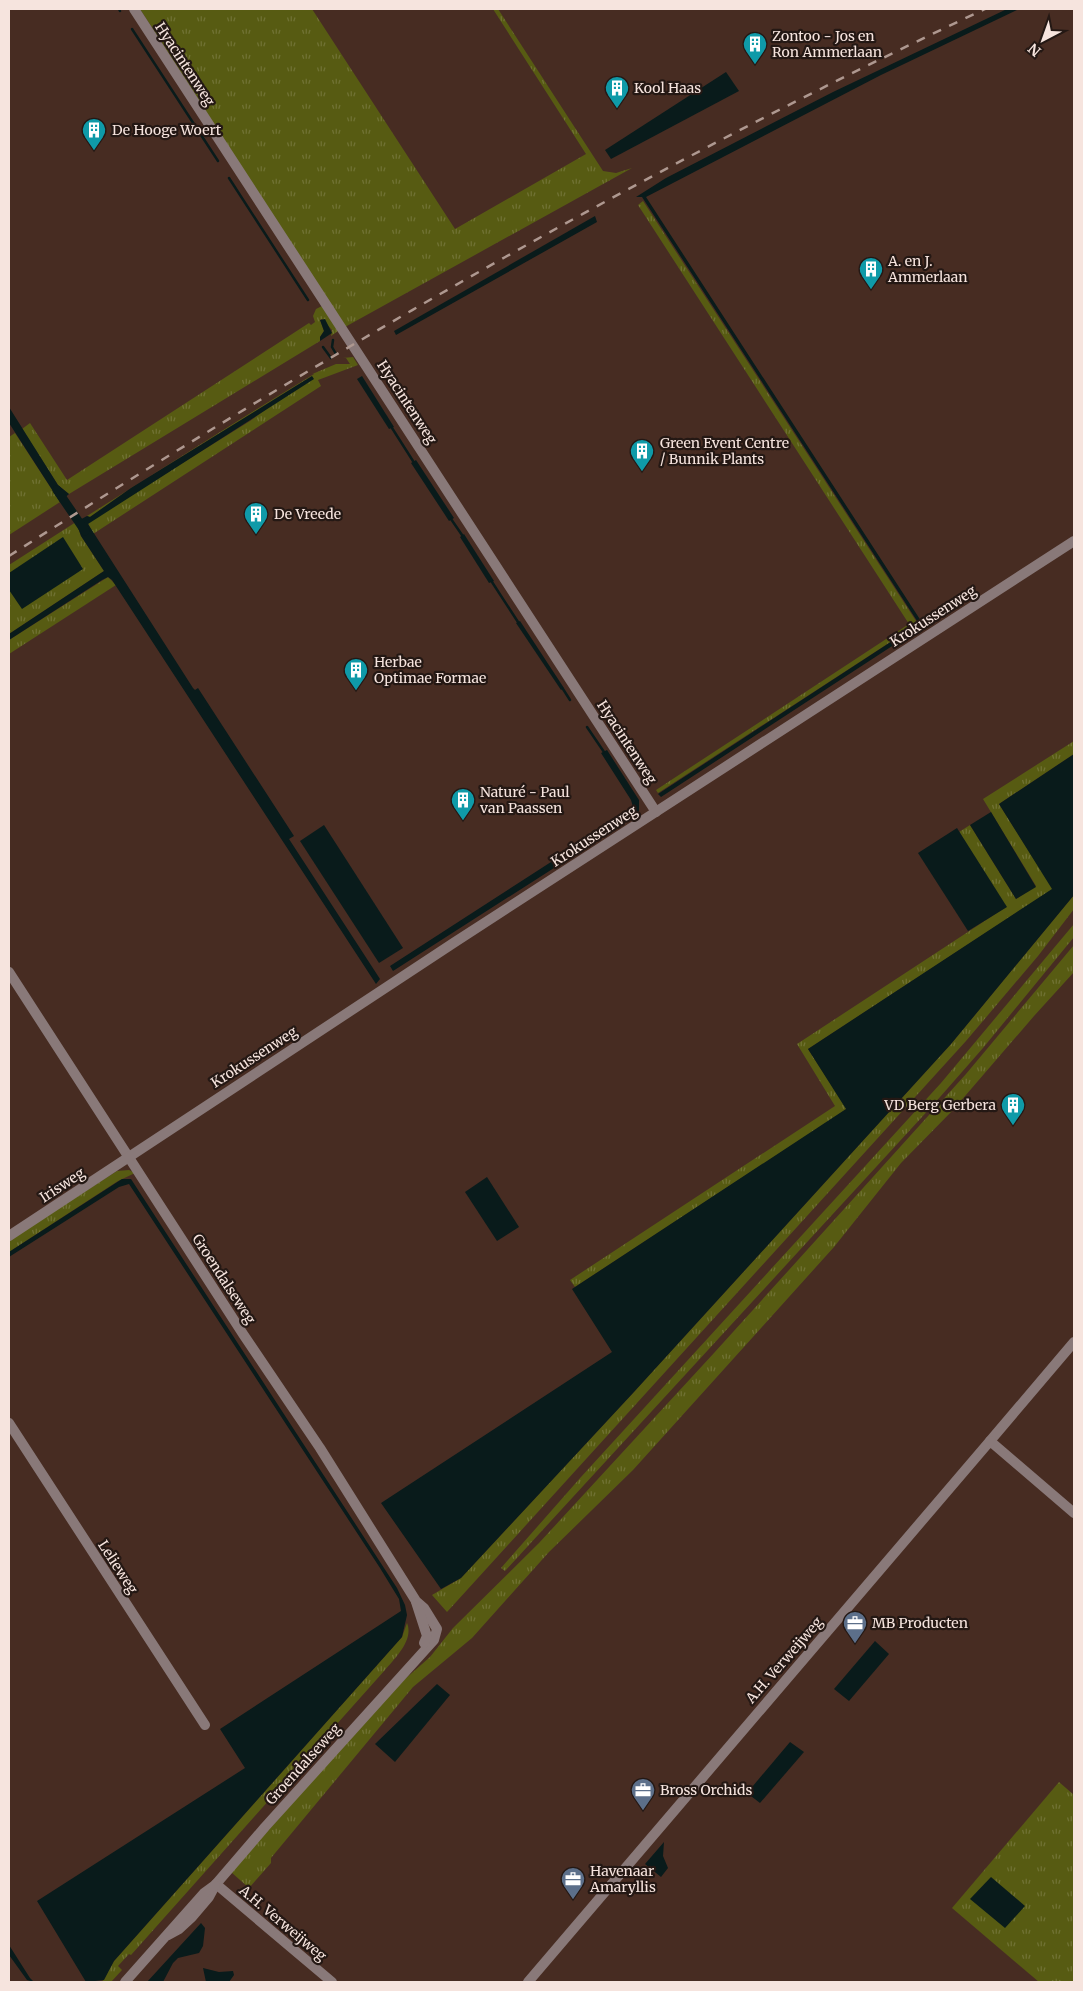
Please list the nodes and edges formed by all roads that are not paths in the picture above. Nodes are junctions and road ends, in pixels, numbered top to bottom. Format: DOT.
graph roads {
  1 [pos="134,9"];
  2 [pos="1074,540"];
  3 [pos="656,812"];
  4 [pos="9,972"];
  5 [pos="130,1157"];
  6 [pos="9,1236"];
  7 [pos="1074,1342"];
  8 [pos="9,1423"];
  9 [pos="990,1441"];
  10 [pos="1074,1513"];
  11 [pos="416,1601"];
  12 [pos="437,1629"];
  13 [pos="424,1643"];
  14 [pos="412,1663"];
  15 [pos="205,1725"];
  16 [pos="216,1884"];
  17 [pos="125,1982"];
  18 [pos="332,1982"];
  19 [pos="528,1982"];
  1 -- 3 [label="street, Hyacintenweg"];
  2 -- 3 [label="street, Krokussenweg"];
  3 -- 5 [label="street, Krokussenweg"];
  4 -- 5 [label="street, Groendalseweg"];
  5 -- 6 [label="street, Irisweg"];
  5 -- 11 [label="street, Groendalseweg"];
  7 -- 9 [label="street, A.H. Verweijweg"];
  8 -- 15 [label="street, Lelieweg"];
  9 -- 10 [label="street"];
  9 -- 19 [label="street, A.H. Verweijweg"];
  11 -- 12 [label="street, Groendalseweg"];
  11 -- 13 [label="street, Groendalseweg"];
  12 -- 13 [label="street, Groendalseweg"];
  12 -- 14 [label="street, Groendalseweg"];
  13 -- 14 [label="street, Groendalseweg"];
  14 -- 16 [label="street, Groendalseweg"];
  16 -- 17 [label="street, Groendalseweg"];
  16 -- 18 [label="street, A.H. Verweijweg"];
}
